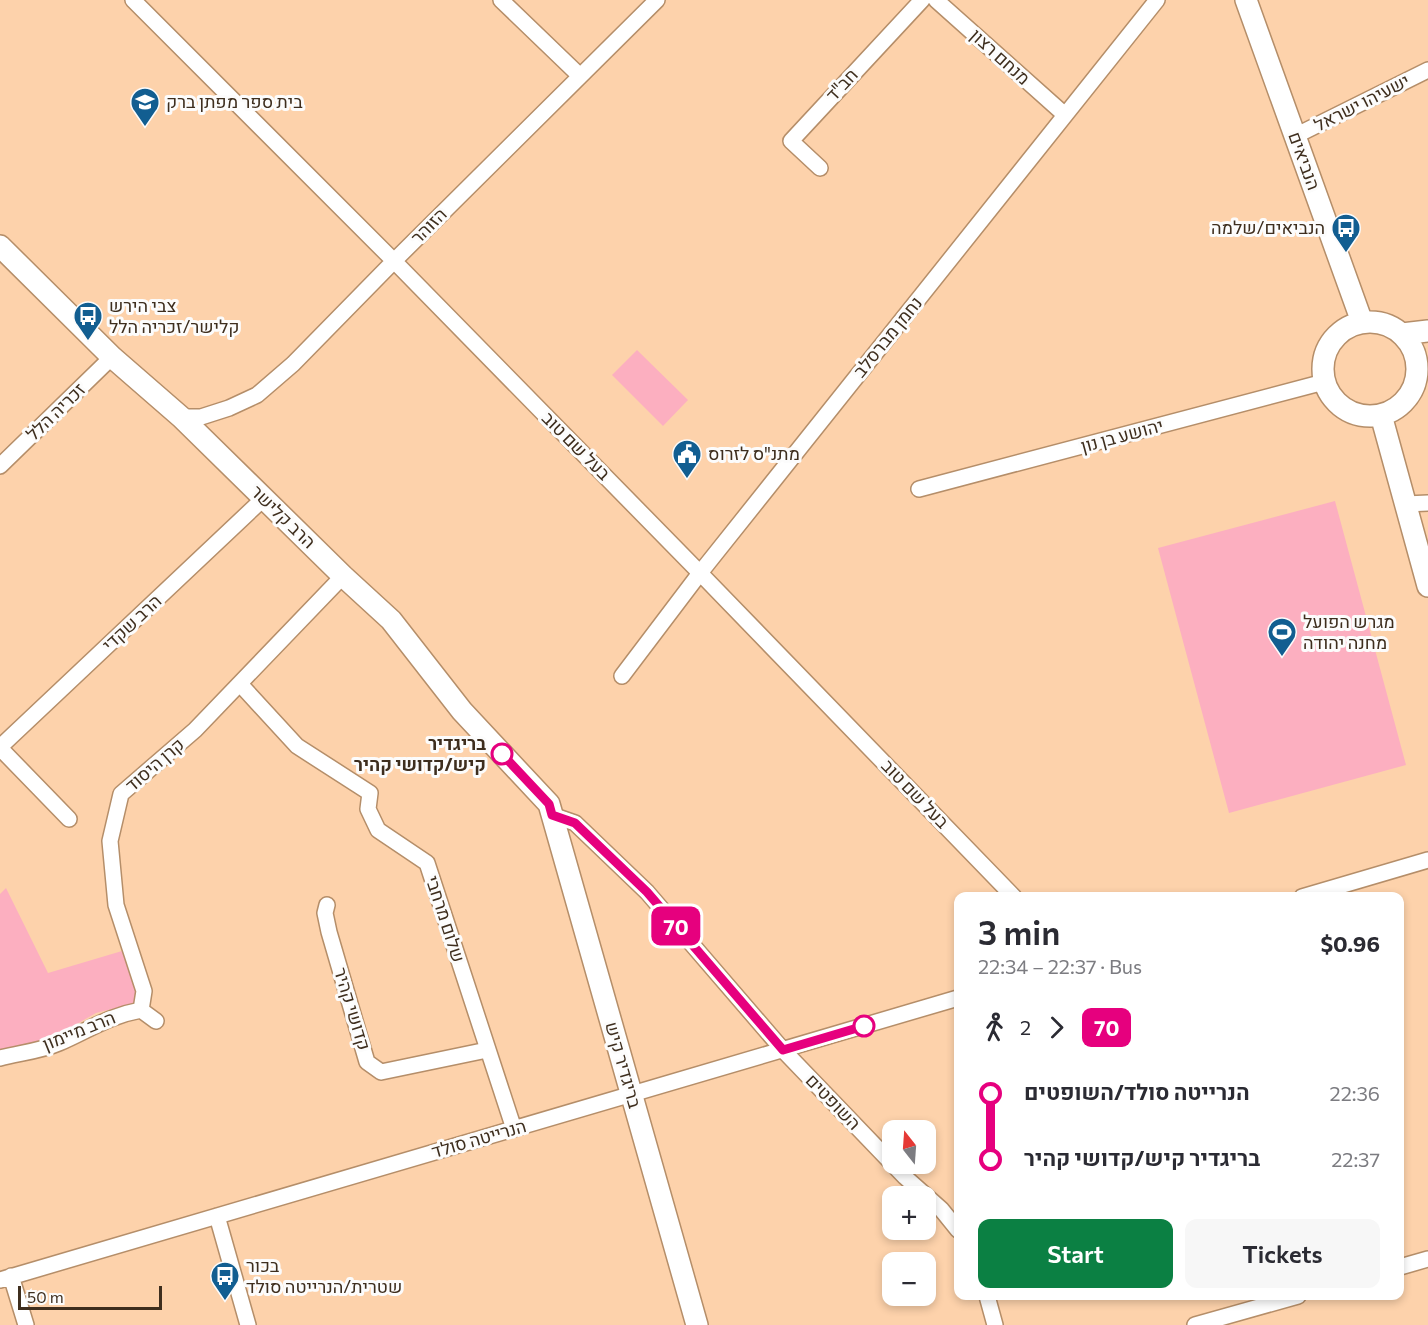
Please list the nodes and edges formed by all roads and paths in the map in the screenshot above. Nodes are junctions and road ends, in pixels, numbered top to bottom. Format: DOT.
graph roads {
  1 [pos="133,0"];
  2 [pos="501,0"];
  3 [pos="657,0"];
  4 [pos="922,0"];
  5 [pos="936,0"];
  6 [pos="1157,0"];
  7 [pos="1246,0"];
  8 [pos="1428,70"];
  9 [pos="580,76"];
  10 [pos="1065,115"];
  11 [pos="1295,136"];
  12 [pos="820,168"];
  13 [pos="0,246"];
  14 [pos="394,261"];
  15 [pos="1362,322"];
  16 [pos="1428,331"];
  17 [pos="1402,334"];
  18 [pos="112,357"];
  19 [pos="1324,382"];
  20 [pos="1381,416"];
  21 [pos="180,417"];
  22 [pos="0,466"];
  23 [pos="919,489"];
  24 [pos="263,499"];
  25 [pos="1428,503"];
  26 [pos="1406,504"];
  27 [pos="700,573"];
  28 [pos="343,576"];
  29 [pos="1428,586"];
  30 [pos="622,676"];
  31 [pos="240,684"];
  32 [pos="0,747"];
  33 [pos="550,809"];
  34 [pos="69,819"];
  35 [pos="1428,860"];
  36 [pos="1009,892"];
  37 [pos="1319,892"];
  38 [pos="327,905"];
  39 [pos="954,999"];
  40 [pos="141,1010"];
  41 [pos="156,1021"];
  42 [pos="487,1050"];
  43 [pos="783,1050"];
  44 [pos="0,1058"];
  45 [pos="631,1094"];
  46 [pos="514,1129"];
  47 [pos="217,1216"];
  48 [pos="954,1225"];
  49 [pos="1428,1259"];
  50 [pos="1404,1266"];
  51 [pos="6,1278"];
  52 [pos="988,1300"];
  53 [pos="1284,1300"];
  54 [pos="26,1325"];
  55 [pos="248,1325"];
  56 [pos="697,1325"];
  57 [pos="995,1325"];
  58 [pos="1195,1325"];
  1 -- 14 [label="street, בעל שם טוב"];
  2 -- 9 [label="street"];
  3 -- 9 [label="street, הזוהר"];
  4 -- 12 [label="street, חב\"ד"];
  5 -- 10 [label="street, מנחם רצון"];
  6 -- 10 [label="street, נחמן מברסלב"];
  7 -- 11 [label="street, הנביאים"];
  8 -- 11 [label="street, ישעיהו ישראל"];
  9 -- 14 [label="street, הזוהר"];
  10 -- 27 [label="street, נחמן מברסלב"];
  11 -- 15 [label="street, הנביאים"];
  13 -- 18 [label="street, הרב קלישר"];
  14 -- 21 [label="street, הזוהר"];
  14 -- 27 [label="street, בעל שם טוב"];
  15 -- 17 [label="street"];
  15 -- 19 [label="street"];
  16 -- 17 [label="street"];
  17 -- 20 [label="street"];
  18 -- 21 [label="street, הרב קלישר"];
  18 -- 22 [label="street, זכריה הלל"];
  19 -- 20 [label="street"];
  19 -- 23 [label="street, יהושע בן נון"];
  20 -- 26 [label="street"];
  21 -- 24 [label="street, הרב קלישר"];
  24 -- 28 [label="street, הרב קלישר"];
  24 -- 32 [label="street, הרב שקדי"];
  25 -- 26 [label="street"];
  26 -- 29 [label="street"];
  27 -- 30 [label="street, נחמן מברסלב"];
  27 -- 36 [label="street, בעל שם טוב"];
  28 -- 31 [label="street, קרן היסוד"];
  28 -- 33 [label="street, הרב קלישר"];
  31 -- 40 [label="street, קרן היסוד"];
  31 -- 42 [label="street, שלום מרחבי"];
  32 -- 34 [label="street"];
  33 -- 43 [label="street, השופטים"];
  33 -- 45 [label="street, בריגדיר קיש"];
  35 -- 37 [label="street"];
  38 -- 42 [label="street, קדושי קהיר"];
  39 -- 43 [label="street, הנרייטה סולד"];
  40 -- 41 [label="street"];
  40 -- 44 [label="street, הרב מיימון"];
  42 -- 46 [label="street, שלום מרחבי"];
  43 -- 45 [label="street, הנרייטה סולד"];
  43 -- 48 [label="street, השופטים"];
  45 -- 46 [label="street, הנרייטה סולד"];
  45 -- 56 [label="street, בריגדיר קיש"];
  46 -- 47 [label="street, הנרייטה סולד"];
  47 -- 51 [label="street, הנרייטה סולד"];
  47 -- 55 [label="street"];
  49 -- 50 [label="street"];
  51 -- 54 [label="street"];
  52 -- 57 [label="street"];
  53 -- 58 [label="street"];
}
